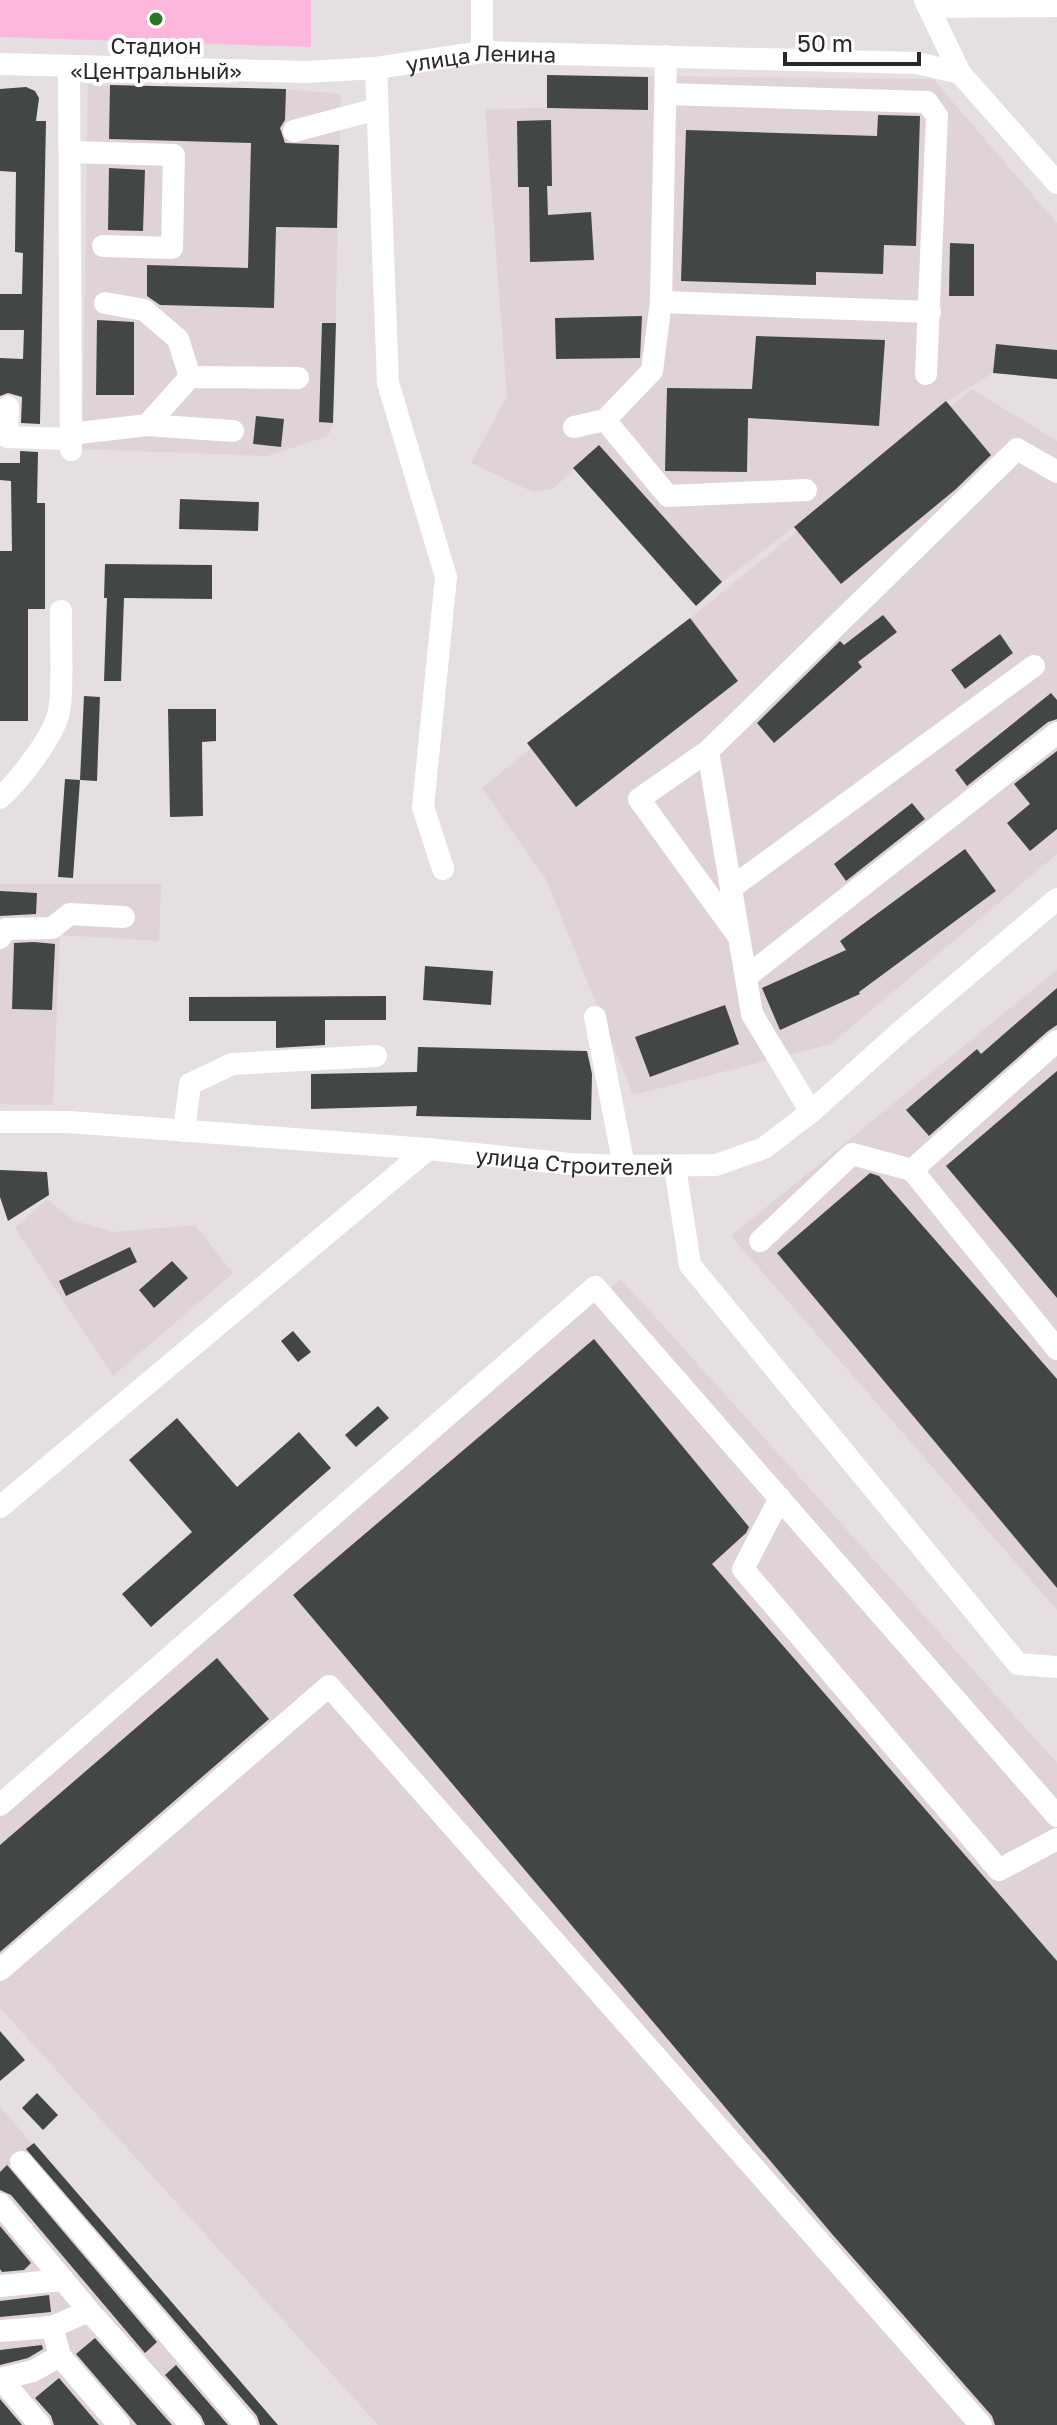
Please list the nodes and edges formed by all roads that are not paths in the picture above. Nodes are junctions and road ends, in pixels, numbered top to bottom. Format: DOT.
graph roads {
  1 [pos="482,0"];
  2 [pos="926,3"];
  3 [pos="1057,6"];
  4 [pos="482,52"];
  5 [pos="666,56"];
  6 [pos="0,64"];
  7 [pos="69,66"];
  8 [pos="376,68"];
  9 [pos="960,73"];
  10 [pos="666,94"];
  11 [pos="377,109"];
  12 [pos="294,131"];
  13 [pos="70,152"];
  14 [pos="1057,183"];
  15 [pos="103,246"];
  16 [pos="661,302"];
  17 [pos="105,303"];
  18 [pos="930,312"];
  19 [pos="926,374"];
  20 [pos="190,377"];
  21 [pos="298,378"];
  22 [pos="8,407"];
  23 [pos="605,420"];
  24 [pos="147,425"];
  25 [pos="574,427"];
  26 [pos="233,431"];
  27 [pos="71,441"];
  28 [pos="1057,472"];
  29 [pos="806,490"];
  30 [pos="61,611"];
  31 [pos="1034,666"];
  32 [pos="1057,733"];
  33 [pos="708,751"];
  34 [pos="0,798"];
  35 [pos="443,869"];
  36 [pos="731,888"];
  37 [pos="1057,899"];
  38 [pos="124,917"];
  39 [pos="739,937"];
  40 [pos="0,938"];
  41 [pos="746,977"];
  42 [pos="595,1017"];
  43 [pos="1057,1041"];
  44 [pos="376,1056"];
  45 [pos="811,1112"];
  46 [pos="0,1122"];
  47 [pos="184,1131"];
  48 [pos="428,1149"];
  49 [pos="624,1166"];
  50 [pos="675,1167"];
  51 [pos="912,1170"];
  52 [pos="760,1241"];
  53 [pos="1057,1349"];
  54 [pos="780,1498"];
  55 [pos="0,1507"];
  56 [pos="1057,1667"];
  57 [pos="0,1805"];
  58 [pos="1057,1816"];
  59 [pos="1057,1839"];
  60 [pos="0,1970"];
  61 [pos="21,2162"];
  62 [pos="0,2204"];
  63 [pos="63,2280"];
  64 [pos="0,2286"];
  65 [pos="89,2311"];
  66 [pos="52,2327"];
  67 [pos="0,2331"];
  68 [pos="60,2356"];
  69 [pos="0,2379"];
  70 [pos="40,2425"];
  71 [pos="119,2425"];
  72 [pos="191,2425"];
  73 [pos="246,2425"];
  74 [pos="981,2425"];
  1 -- 4 [label="street"];
  2 -- 3 [label="street"];
  2 -- 9 [label="street"];
  4 -- 5 [label="street, улица Ленина"];
  4 -- 8 [label="street, улица Ленина"];
  5 -- 9 [label="street, улица Ленина"];
  5 -- 10 [label="street"];
  6 -- 7 [label="street, улица Ленина"];
  7 -- 8 [label="street, улица Ленина"];
  7 -- 13 [label="street"];
  8 -- 11 [label="street"];
  9 -- 14 [label="street"];
  10 -- 16 [label="street"];
  10 -- 18 [label="street"];
  11 -- 12 [label="street"];
  11 -- 35 [label="street"];
  13 -- 15 [label="street"];
  13 -- 27 [label="street"];
  16 -- 18 [label="street"];
  16 -- 23 [label="street"];
  17 -- 20 [label="street"];
  18 -- 19 [label="street"];
  20 -- 21 [label="street"];
  20 -- 24 [label="street"];
  22 -- 27 [label="street"];
  23 -- 25 [label="street"];
  23 -- 29 [label="street"];
  24 -- 26 [label="street"];
  24 -- 27 [label="street"];
  28 -- 33 [label="street"];
  30 -- 34 [label="street"];
  31 -- 36 [label="street"];
  32 -- 41 [label="street"];
  33 -- 36 [label="street"];
  33 -- 39 [label="street"];
  36 -- 39 [label="street"];
  37 -- 45 [label="street, улица Строителей"];
  38 -- 40 [label="street"];
  39 -- 41 [label="street"];
  41 -- 45 [label="street"];
  42 -- 49 [label="street"];
  43 -- 51 [label="street"];
  44 -- 47 [label="street"];
  45 -- 50 [label="street, улица Строителей"];
  46 -- 47 [label="street, улица Строителей"];
  47 -- 48 [label="street, улица Строителей"];
  48 -- 49 [label="street, улица Строителей"];
  48 -- 55 [label="street"];
  49 -- 50 [label="street, улица Строителей"];
  50 -- 56 [label="street"];
  51 -- 52 [label="street"];
  51 -- 53 [label="street"];
  54 -- 57 [label="street"];
  54 -- 58 [label="street"];
  54 -- 59 [label="street"];
  60 -- 74 [label="street"];
  61 -- 73 [label="street"];
  62 -- 63 [label="street"];
  63 -- 64 [label="street"];
  63 -- 65 [label="street"];
  65 -- 66 [label="street"];
  65 -- 72 [label="street"];
  66 -- 67 [label="street"];
  66 -- 68 [label="street"];
  68 -- 69 [label="street"];
  68 -- 71 [label="street"];
  69 -- 70 [label="street"];
}
